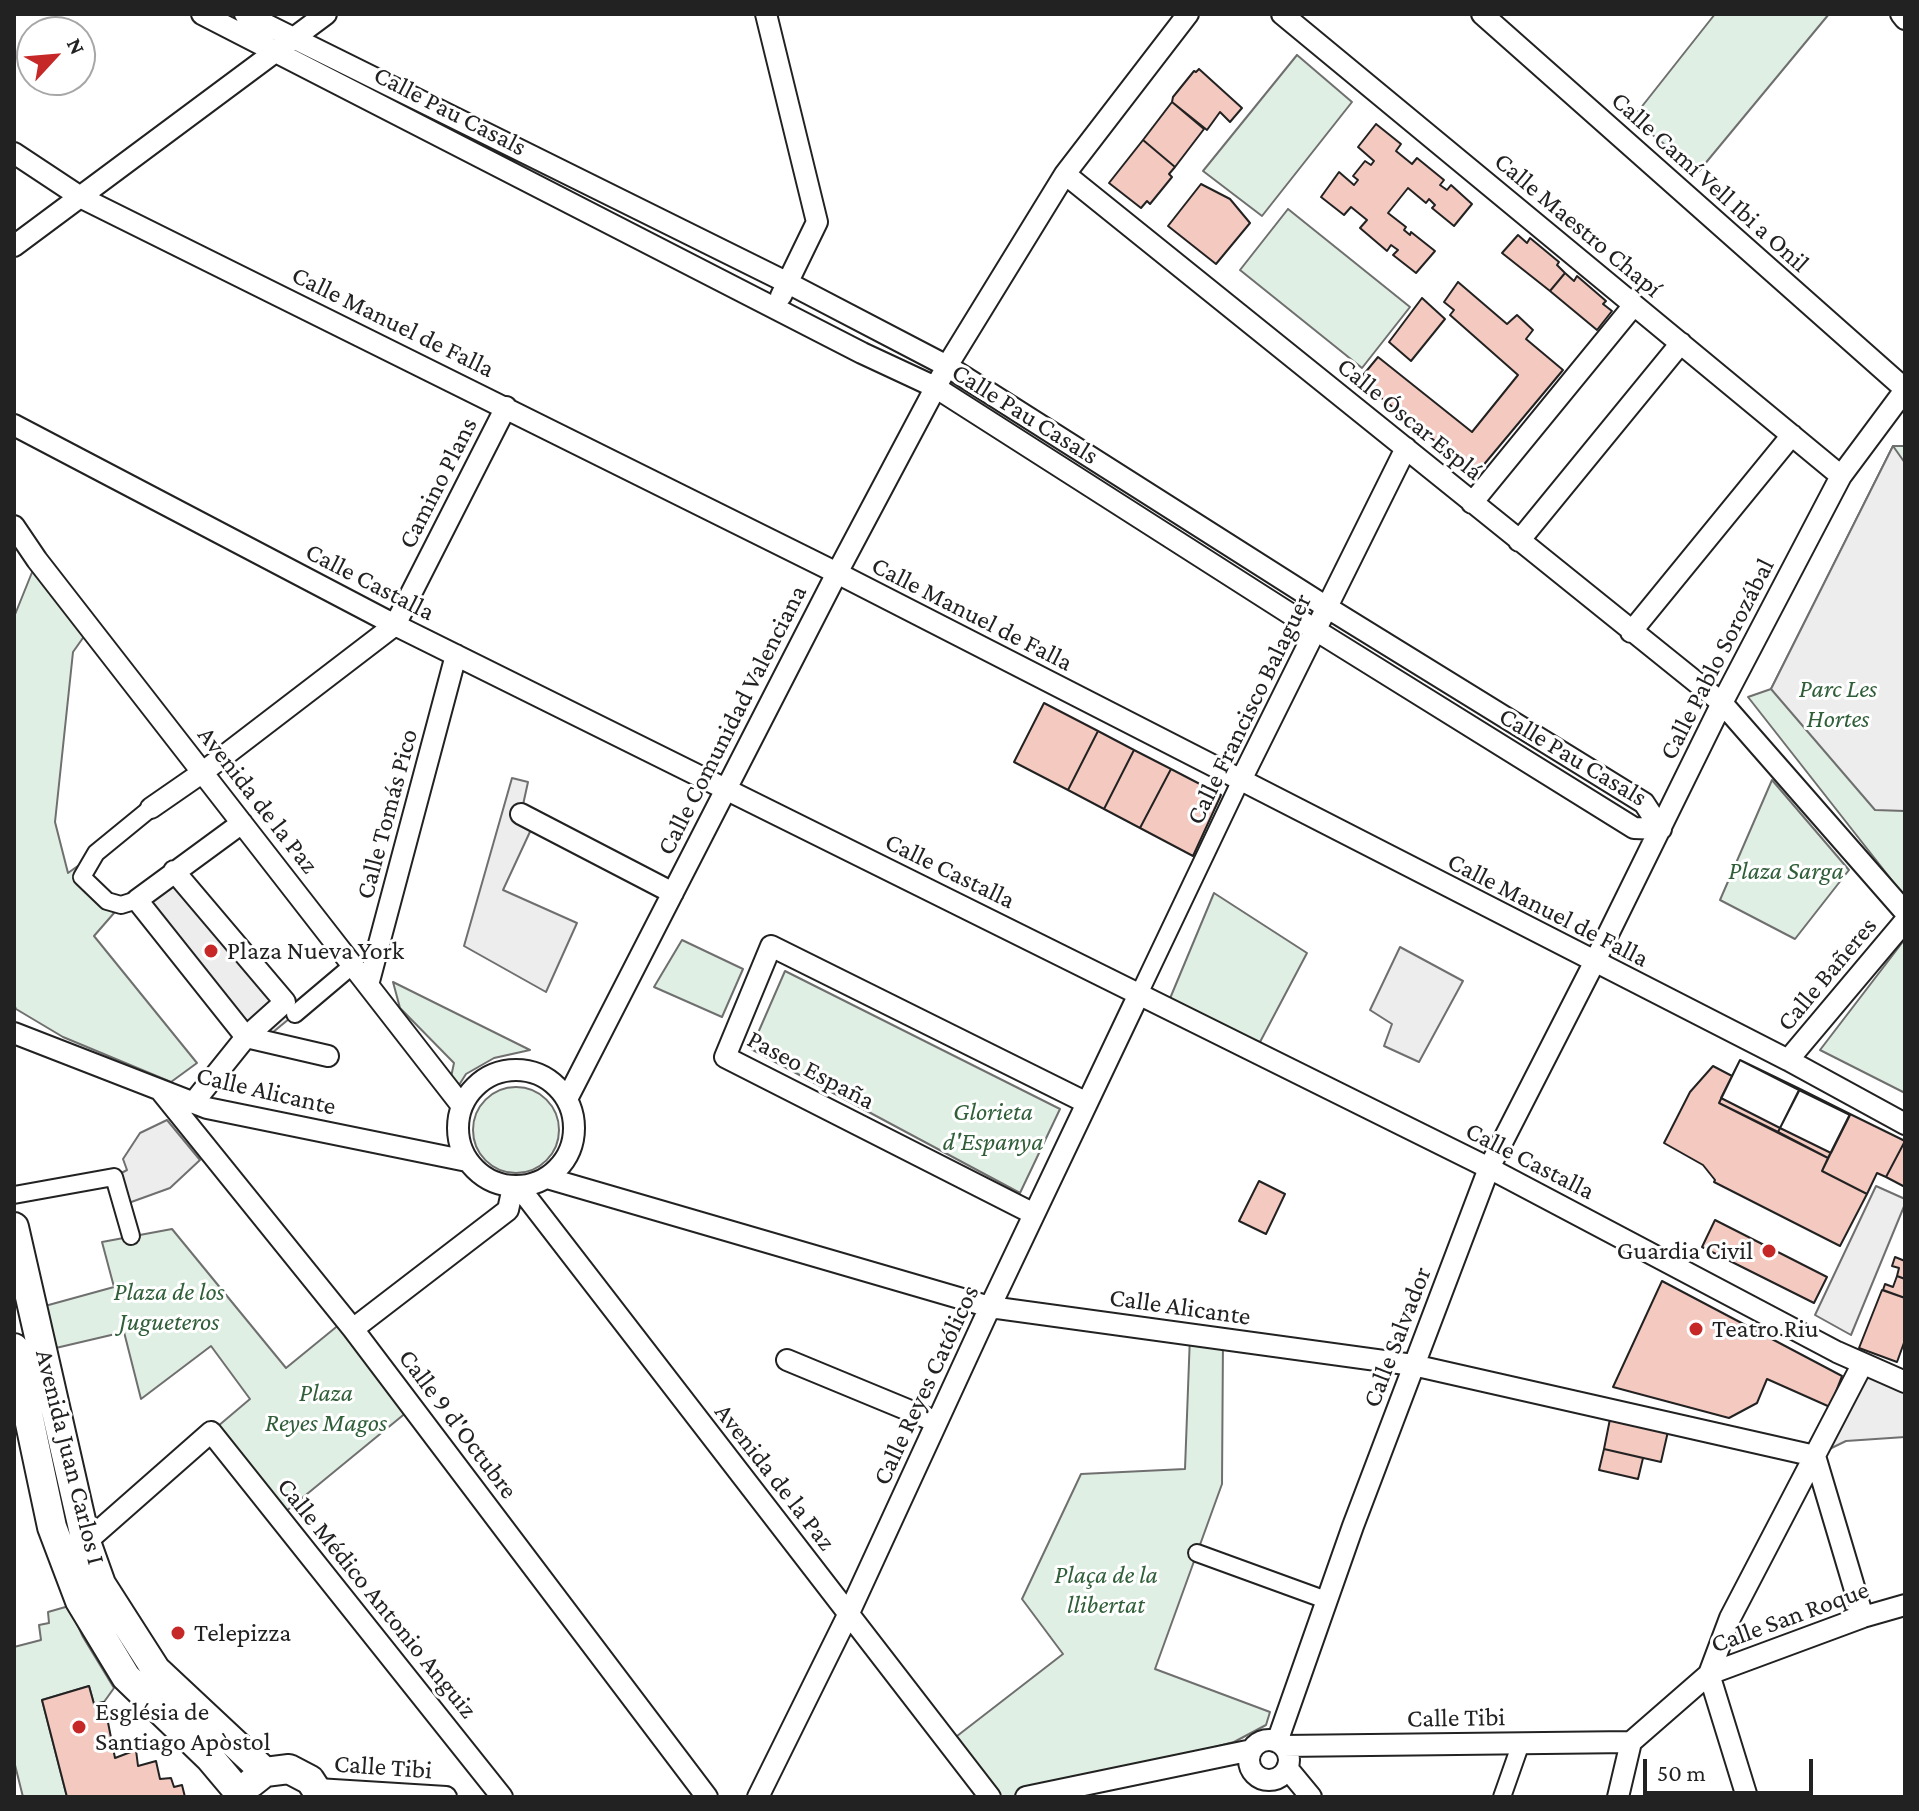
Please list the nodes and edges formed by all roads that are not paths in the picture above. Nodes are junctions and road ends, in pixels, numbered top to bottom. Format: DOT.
graph roads {
  1 [pos="202,14"];
  2 [pos="245,14"];
  3 [pos="326,14"];
  4 [pos="766,14"];
  5 [pos="1188,14"];
  6 [pos="1282,14"];
  7 [pos="1482,14"];
  8 [pos="1901,14"];
  9 [pos="1905,19"];
  10 [pos="285,45"];
  11 [pos="14,153"];
  12 [pos="1065,174"];
  13 [pos="82,198"];
  14 [pos="14,246"];
  15 [pos="788,283"];
  16 [pos="1634,305"];
  17 [pos="775,308"];
  18 [pos="1681,343"];
  19 [pos="947,366"];
  20 [pos="935,387"];
  21 [pos="1905,390"];
  22 [pos="506,407"];
  23 [pos="14,425"];
  24 [pos="1792,435"];
  25 [pos="1406,448"];
  26 [pos="1841,476"];
  27 [pos="1472,503"];
  28 [pos="14,526"];
  29 [pos="1519,541"];
  30 [pos="837,573"];
  31 [pos="1328,608"];
  32 [pos="395,625"];
  33 [pos="1317,631"];
  34 [pos="1631,632"];
  35 [pos="456,655"];
  36 [pos="1722,703"];
  37 [pos="203,772"];
  38 [pos="1240,782"];
  39 [pos="726,789"];
  40 [pos="151,808"];
  41 [pos="521,814"];
  42 [pos="242,823"];
  43 [pos="1661,829"];
  44 [pos="174,871"];
  45 [pos="673,893"];
  46 [pos="137,900"];
  47 [pos="1905,912"];
  48 [pos="1905,921"];
  49 [pos="1594,963"];
  50 [pos="353,965"];
  51 [pos="368,985"];
  52 [pos="1139,994"];
  53 [pos="295,1014"];
  54 [pos="14,1033"];
  55 [pos="246,1037"];
  56 [pos="328,1056"];
  57 [pos="1788,1060"];
  58 [pos="160,1090"];
  59 [pos="567,1099"];
  60 [pos="193,1103"];
  61 [pos="1087,1103"];
  62 [pos="462,1106"];
  63 [pos="1905,1124"];
  64 [pos="467,1161"];
  65 [pos="1489,1168"];
  66 [pos="547,1178"];
  67 [pos="516,1187"];
  68 [pos="14,1195"];
  69 [pos="1034,1214"];
  70 [pos="14,1227"];
  71 [pos="131,1236"];
  72 [pos="990,1307"];
  73 [pos="353,1329"];
  74 [pos="14,1348"];
  75 [pos="787,1360"];
  76 [pos="1413,1365"];
  77 [pos="1862,1365"];
  78 [pos="1905,1382"];
  79 [pos="937,1422"];
  80 [pos="23,1437"];
  81 [pos="1815,1456"];
  82 [pos="86,1542"];
  83 [pos="1197,1553"];
  84 [pos="1326,1600"];
  85 [pos="1905,1605"];
  86 [pos="848,1615"];
  87 [pos="1863,1617"];
  88 [pos="1709,1674"];
  89 [pos="1631,1742"];
  90 [pos="1521,1743"];
  91 [pos="1280,1744"];
  92 [pos="1252,1750"];
  93 [pos="1287,1768"];
  94 [pos="265,1772"];
  95 [pos="1263,1789"];
  96 [pos="319,1793"];
  97 [pos="242,1796"];
  98 [pos="446,1797"];
  99 [pos="502,1797"];
  100 [pos="707,1797"];
  101 [pos="758,1797"];
  102 [pos="990,1797"];
  103 [pos="1026,1797"];
  104 [pos="1311,1797"];
  105 [pos="1502,1797"];
  106 [pos="1618,1797"];
  107 [pos="1747,1797"];
  1 -- 10 [label="street, Calle Pau Casals"];
  2 -- 10 [label="street, Calle Pau Casals"];
  3 -- 10 [label="street"];
  4 -- 15 [label="street"];
  5 -- 12 [label="street, Calle Comunidad Valenciana"];
  6 -- 16 [label="street, Calle Maestro Chapí"];
  7 -- 21 [label="street, Calle Camí Vell Ibi a Onil"];
  8 -- 9 [label="street"];
  10 -- 13 [label="street"];
  10 -- 15 [label="street, Calle Pau Casals"];
  10 -- 17 [label="street, Calle Pau Casals"];
  11 -- 13 [label="street, Calle Manuel de Falla"];
  12 -- 19 [label="street, Calle Comunidad Valenciana"];
  12 -- 25 [label="street, Calle Óscar Esplá"];
  13 -- 14 [label="street"];
  13 -- 22 [label="street, Calle Manuel de Falla"];
  15 -- 17 [label="street"];
  15 -- 19 [label="street, Calle Pau Casals"];
  16 -- 18 [label="street, Calle Maestro Chapí"];
  16 -- 27 [label="street"];
  17 -- 20 [label="street, Calle Pau Casals"];
  18 -- 24 [label="street, Calle Maestro Chapí"];
  18 -- 29 [label="street"];
  19 -- 20 [label="street, Calle Comunidad Valenciana"];
  19 -- 31 [label="street, Calle Pau Casals"];
  20 -- 30 [label="street, Calle Comunidad Valenciana"];
  20 -- 33 [label="street, Calle Pau Casals"];
  21 -- 26 [label="street, Calle Pablo Sorozábal"];
  22 -- 30 [label="street, Calle Manuel de Falla"];
  22 -- 32 [label="street, Camino Plans"];
  23 -- 32 [label="street, Calle Castalla"];
  24 -- 26 [label="street, Calle Maestro Chapí"];
  24 -- 34 [label="street"];
  25 -- 27 [label="street, Calle Óscar Esplá"];
  25 -- 31 [label="street, Calle Francisco Balaguer"];
  26 -- 36 [label="street, Calle Pablo Sorozábal"];
  27 -- 29 [label="street, Calle Óscar Esplá"];
  28 -- 37 [label="street, Avenida de la Paz"];
  29 -- 34 [label="street, Calle Óscar Esplá"];
  30 -- 38 [label="street, Calle Manuel de Falla"];
  30 -- 39 [label="street, Calle Comunidad Valenciana"];
  31 -- 33 [label="street, Calle Francisco Balaguer"];
  31 -- 43 [label="street, Calle Pau Casals"];
  32 -- 35 [label="street, Calle Castalla"];
  32 -- 37 [label="street"];
  33 -- 38 [label="street, Calle Francisco Balaguer"];
  33 -- 43 [label="street, Calle Pau Casals"];
  34 -- 36 [label="street, Calle Óscar Esplá"];
  35 -- 39 [label="street, Calle Castalla"];
  35 -- 51 [label="street, Calle Tomás Pico"];
  36 -- 43 [label="street, Calle Pablo Sorozábal"];
  36 -- 47 [label="street, Calle Bañeres"];
  37 -- 40 [label="street"];
  37 -- 42 [label="street, Avenida de la Paz"];
  38 -- 49 [label="street, Calle Manuel de Falla"];
  38 -- 52 [label="street, Calle Francisco Balaguer"];
  39 -- 45 [label="street, Calle Comunidad Valenciana"];
  39 -- 52 [label="street, Calle Castalla"];
  40 -- 46 [label="street"];
  41 -- 45 [label="street"];
  42 -- 44 [label="street"];
  42 -- 50 [label="street, Avenida de la Paz"];
  43 -- 49 [label="street, Calle Pablo Sorozábal"];
  44 -- 46 [label="street"];
  44 -- 55 [label="street"];
  45 -- 59 [label="street, Calle Comunidad Valenciana"];
  46 -- 55 [label="street"];
  48 -- 57 [label="street, Calle Bañeres"];
  49 -- 57 [label="street, Calle Manuel de Falla"];
  49 -- 65 [label="street, Calle Salvador"];
  50 -- 51 [label="street, Avenida de la Paz"];
  50 -- 53 [label="street"];
  51 -- 62 [label="street, Avenida de la Paz"];
  52 -- 61 [label="street, Calle Reyes Católicos"];
  52 -- 65 [label="street, Calle Castalla"];
  54 -- 58 [label="street, Calle Alicante"];
  55 -- 56 [label="street"];
  55 -- 60 [label="street"];
  57 -- 63 [label="street, Calle Manuel de Falla"];
  58 -- 60 [label="street, Calle Alicante"];
  58 -- 73 [label="street, Calle 9 d'Octubre"];
  59 -- 62 [label="street"];
  59 -- 66 [label="street"];
  60 -- 64 [label="street, Calle Alicante"];
  61 -- 69 [label="street, Calle Reyes Católicos"];
  61 -- 69 [label="street, Paseo España"];
  62 -- 64 [label="street"];
  64 -- 67 [label="street"];
  65 -- 76 [label="street, Calle Salvador"];
  65 -- 77 [label="street, Calle Castalla"];
  66 -- 67 [label="street"];
  66 -- 72 [label="street, Calle Alicante"];
  67 -- 73 [label="street"];
  67 -- 86 [label="street, Avenida de la Paz"];
  68 -- 71 [label="street"];
  69 -- 72 [label="street, Calle Reyes Católicos"];
  70 -- 82 [label="main road, Avenida Juan Carlos I"];
  72 -- 76 [label="street, Calle Alicante"];
  72 -- 79 [label="street, Calle Reyes Católicos"];
  73 -- 100 [label="street, Calle 9 d'Octubre"];
  74 -- 80 [label="main road, Avenida Juan Carlos I"];
  75 -- 79 [label="street"];
  76 -- 81 [label="street, Calle Alicante"];
  76 -- 84 [label="street, Calle Salvador"];
  77 -- 78 [label="street, Calle Castalla"];
  77 -- 81 [label="street"];
  79 -- 86 [label="street, Calle Reyes Católicos"];
  80 -- 97 [label="main road, Avenida Juan Carlos I"];
  81 -- 87 [label="street"];
  81 -- 88 [label="street"];
  82 -- 94 [label="main road, Avenida Juan Carlos I"];
  82 -- 99 [label="street, Calle Médico Antonio Anguiz"];
  83 -- 84 [label="street"];
  84 -- 91 [label="street, Calle Salvador"];
  85 -- 87 [label="street, Calle San Roque"];
  86 -- 101 [label="street, Calle Reyes Católicos"];
  86 -- 102 [label="street, Avenida de la Paz"];
  87 -- 88 [label="street, Calle San Roque"];
  88 -- 89 [label="street, Calle San Roque"];
  88 -- 107 [label="street"];
  89 -- 90 [label="street, Calle Tibi"];
  89 -- 106 [label="street"];
  90 -- 91 [label="street, Calle Tibi"];
  90 -- 105 [label="street"];
  91 -- 92 [label="street"];
  91 -- 93 [label="street"];
  92 -- 95 [label="street"];
  92 -- 103 [label="street"];
  93 -- 95 [label="street"];
  93 -- 104 [label="street"];
  94 -- 96 [label="main road"];
  94 -- 97 [label="main road"];
  96 -- 98 [label="street, Calle Tibi"];
}
